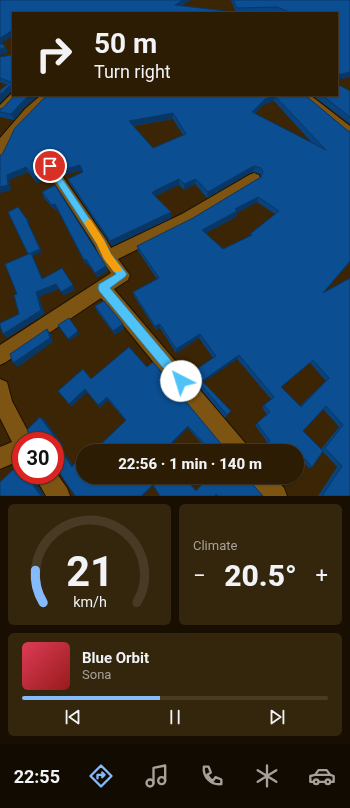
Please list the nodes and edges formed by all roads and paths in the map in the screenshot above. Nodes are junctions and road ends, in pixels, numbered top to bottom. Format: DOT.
graph roads {
  1 [pos="14,96"];
  2 [pos="46,96"];
  3 [pos="304,96"];
  4 [pos="0,111"];
  5 [pos="350,132"];
  6 [pos="0,156"];
  7 [pos="50,166"];
  8 [pos="254,178"];
  9 [pos="107,257"];
  10 [pos="103,288"];
  11 [pos="0,356"];
  12 [pos="0,389"];
  13 [pos="18,432"];
  14 [pos="233,444"];
  15 [pos="12,453"];
  16 [pos="0,458"];
  17 [pos="51,484"];
  18 [pos="267,484"];
  19 [pos="59,496"];
  20 [pos="276,496"];
  1 -- 4 [label="street"];
  2 -- 6 [label="street"];
  3 -- 5 [label="street"];
  7 -- 9 [label="street"];
  8 -- 9 [label="street"];
  9 -- 10 [label="street"];
  10 -- 11 [label="street"];
  10 -- 14 [label="street"];
  12 -- 13 [label="street"];
  15 -- 16 [label="street"];
  17 -- 19 [label="street"];
  18 -- 20 [label="street"];
}
